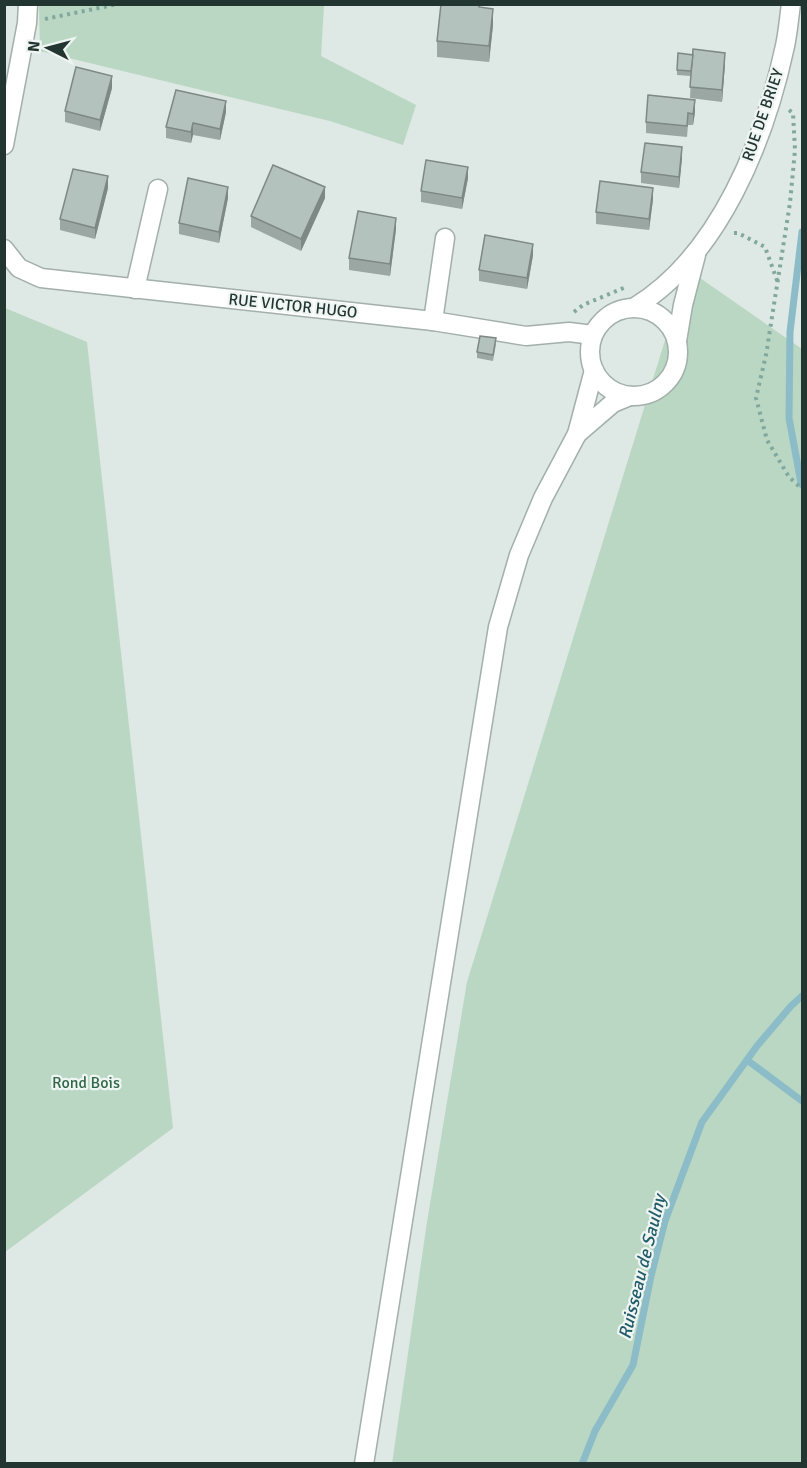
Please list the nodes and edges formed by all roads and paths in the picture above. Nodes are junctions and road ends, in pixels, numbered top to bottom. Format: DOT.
graph roads {
  1 [pos="28,4"];
  2 [pos="118,4"];
  3 [pos="791,4"];
  4 [pos="27,23"];
  5 [pos="773,96"];
  6 [pos="4,145"];
  7 [pos="158,189"];
  8 [pos="711,230"];
  9 [pos="445,238"];
  10 [pos="4,249"];
  11 [pos="698,250"];
  12 [pos="778,283"];
  13 [pos="135,289"];
  14 [pos="635,307"];
  15 [pos="433,321"];
  16 [pos="593,335"];
  17 [pos="677,341"];
  18 [pos="594,370"];
  19 [pos="630,396"];
  20 [pos="578,434"];
  21 [pos="802,489"];
  22 [pos="364,1464"];
  1 -- 4 [label="street"];
  2 -- 4 [label="path"];
  3 -- 5 [label="street, RUE DE BRIEY"];
  4 -- 6 [label="street"];
  5 -- 8 [label="street, RUE DE BRIEY"];
  5 -- 12 [label="path"];
  7 -- 13 [label="street"];
  8 -- 11 [label="street, RUE DE BRIEY"];
  8 -- 12 [label="path"];
  9 -- 15 [label="street"];
  10 -- 13 [label="street, RUE VICTOR HUGO"];
  11 -- 14 [label="street, RUE DE BRIEY"];
  11 -- 17 [label="street, RUE DE BRIEY"];
  12 -- 21 [label="path"];
  13 -- 15 [label="street, RUE VICTOR HUGO"];
  14 -- 16 [label="street"];
  14 -- 17 [label="street"];
  15 -- 16 [label="street, RUE VICTOR HUGO"];
  16 -- 18 [label="street"];
  17 -- 19 [label="street"];
  18 -- 19 [label="street"];
  18 -- 20 [label="street"];
  19 -- 20 [label="street"];
  20 -- 22 [label="street"];
}
